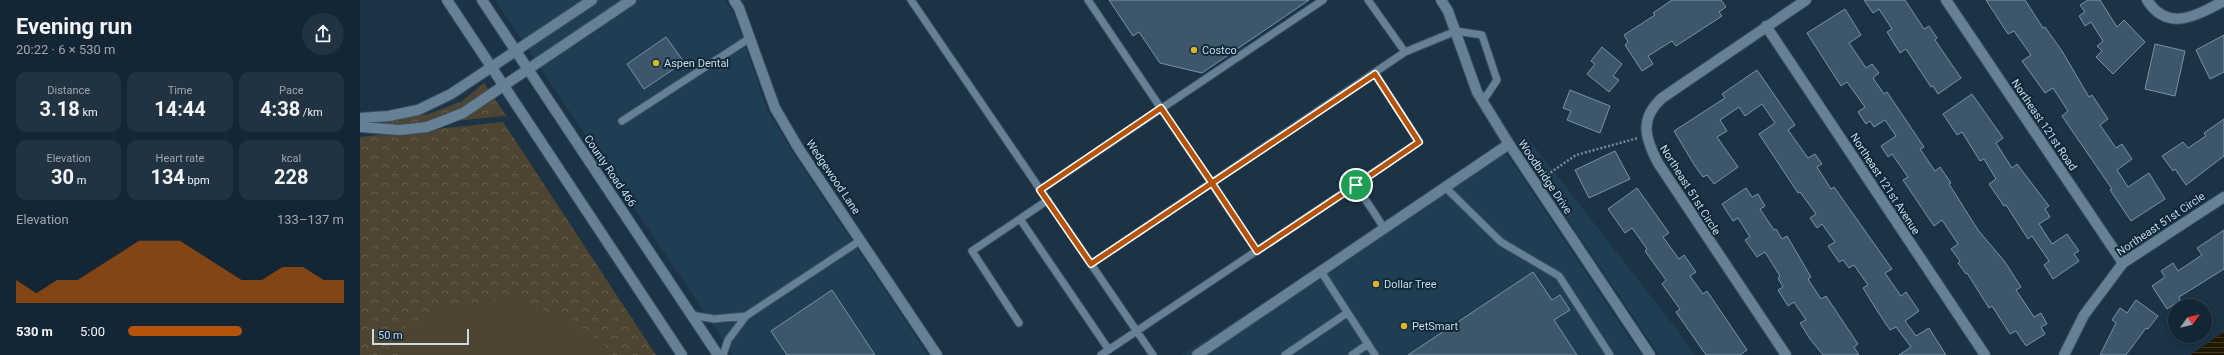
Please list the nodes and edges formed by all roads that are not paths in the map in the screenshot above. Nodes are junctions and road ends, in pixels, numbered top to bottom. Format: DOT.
graph roads {
  1 [pos="447,0"];
  2 [pos="482,0"];
  3 [pos="592,0"];
  4 [pos="631,0"];
  5 [pos="734,0"];
  6 [pos="912,0"];
  7 [pos="1088,0"];
  8 [pos="1323,0"];
  9 [pos="1368,0"];
  10 [pos="1441,0"];
  11 [pos="1806,0"];
  12 [pos="1946,0"];
  13 [pos="2147,0"];
  14 [pos="2224,0"];
  15 [pos="1766,26"];
  16 [pos="1456,31"];
  17 [pos="750,38"];
  18 [pos="516,51"];
  19 [pos="1405,52"];
  20 [pos="492,67"];
  21 [pos="528,70"];
  22 [pos="1375,74"];
  23 [pos="504,85"];
  24 [pos="1483,101"];
  25 [pos="1161,108"];
  26 [pos="360,118"];
  27 [pos="622,121"];
  28 [pos="360,127"];
  29 [pos="1509,144"];
  30 [pos="1212,183"];
  31 [pos="1356,185"];
  32 [pos="1445,187"];
  33 [pos="1040,190"];
  34 [pos="2224,197"];
  35 [pos="1048,200"];
  36 [pos="1020,219"];
  37 [pos="1384,228"];
  38 [pos="861,240"];
  39 [pos="1257,251"];
  40 [pos="2123,263"];
  41 [pos="1091,264"];
  42 [pos="1320,270"];
  43 [pos="1347,313"];
  44 [pos="691,315"];
  45 [pos="746,316"];
  46 [pos="1019,323"];
  47 [pos="1137,332"];
  48 [pos="1368,344"];
  49 [pos="1109,350"];
  50 [pos="682,355"];
  51 [pos="718,355"];
  52 [pos="723,355"];
  53 [pos="937,355"];
  54 [pos="1101,355"];
  55 [pos="1153,355"];
  56 [pos="1197,355"];
  57 [pos="1285,355"];
  58 [pos="1352,355"];
  59 [pos="1375,355"];
  60 [pos="1610,355"];
  61 [pos="1650,355"];
  62 [pos="1786,355"];
  63 [pos="1985,355"];
  64 [pos="2064,355"];
  1 -- 20 [label="street"];
  2 -- 18 [label="street, County Road 466"];
  3 -- 18 [label="street"];
  4 -- 21 [label="street"];
  5 -- 17 [label="street, Wedgewood Lane"];
  6 -- 33 [label="lane"];
  7 -- 25 [label="lane"];
  8 -- 25 [label="lane"];
  9 -- 19 [label="lane"];
  10 -- 16 [label="street, Woodbridge Drive"];
  11 -- 15 [label="street"];
  12 -- 40 [label="street, Northeast 121st Road"];
  13 -- 14 [label="street"];
  15 -- 62 [label="street, Northeast 51st Circle"];
  15 -- 63 [label="street, Northeast 121st Avenue"];
  16 -- 19 [label="lane"];
  16 -- 24 [label="street, Woodbridge Drive"];
  16 -- 24 [label="lane"];
  17 -- 27 [label="lane"];
  17 -- 38 [label="street, Wedgewood Lane"];
  18 -- 20 [label="street"];
  18 -- 21 [label="street, County Road 466"];
  19 -- 22 [label="lane"];
  20 -- 23 [label="street"];
  20 -- 26 [label="street"];
  21 -- 23 [label="street"];
  21 -- 44 [label="street, County Road 466"];
  22 -- 30 [label="lane"];
  22 -- 31 [label="lane"];
  23 -- 28 [label="street"];
  23 -- 50 [label="street"];
  24 -- 29 [label="street, Woodbridge Drive"];
  25 -- 30 [label="lane"];
  25 -- 33 [label="lane"];
  29 -- 32 [label="street"];
  29 -- 61 [label="street, Woodbridge Drive"];
  30 -- 39 [label="lane"];
  30 -- 41 [label="lane"];
  31 -- 37 [label="lane"];
  31 -- 39 [label="lane"];
  32 -- 37 [label="street"];
  32 -- 60 [label="lane"];
  33 -- 35 [label="lane"];
  34 -- 40 [label="street, Northeast 51st Circle"];
  35 -- 36 [label="lane"];
  35 -- 41 [label="lane"];
  36 -- 46 [label="lane"];
  36 -- 49 [label="lane"];
  37 -- 42 [label="street"];
  38 -- 45 [label="lane"];
  38 -- 53 [label="street, Wedgewood Lane"];
  39 -- 47 [label="lane"];
  40 -- 64 [label="street, Northeast 51st Circle"];
  41 -- 47 [label="lane"];
  42 -- 43 [label="lane"];
  42 -- 56 [label="street"];
  43 -- 48 [label="lane"];
  43 -- 57 [label="lane"];
  44 -- 45 [label="lane"];
  44 -- 51 [label="street, County Road 466"];
  45 -- 52 [label="lane"];
  47 -- 49 [label="lane"];
  47 -- 55 [label="lane"];
  48 -- 58 [label="lane"];
  48 -- 59 [label="lane"];
  49 -- 54 [label="lane"];
}
